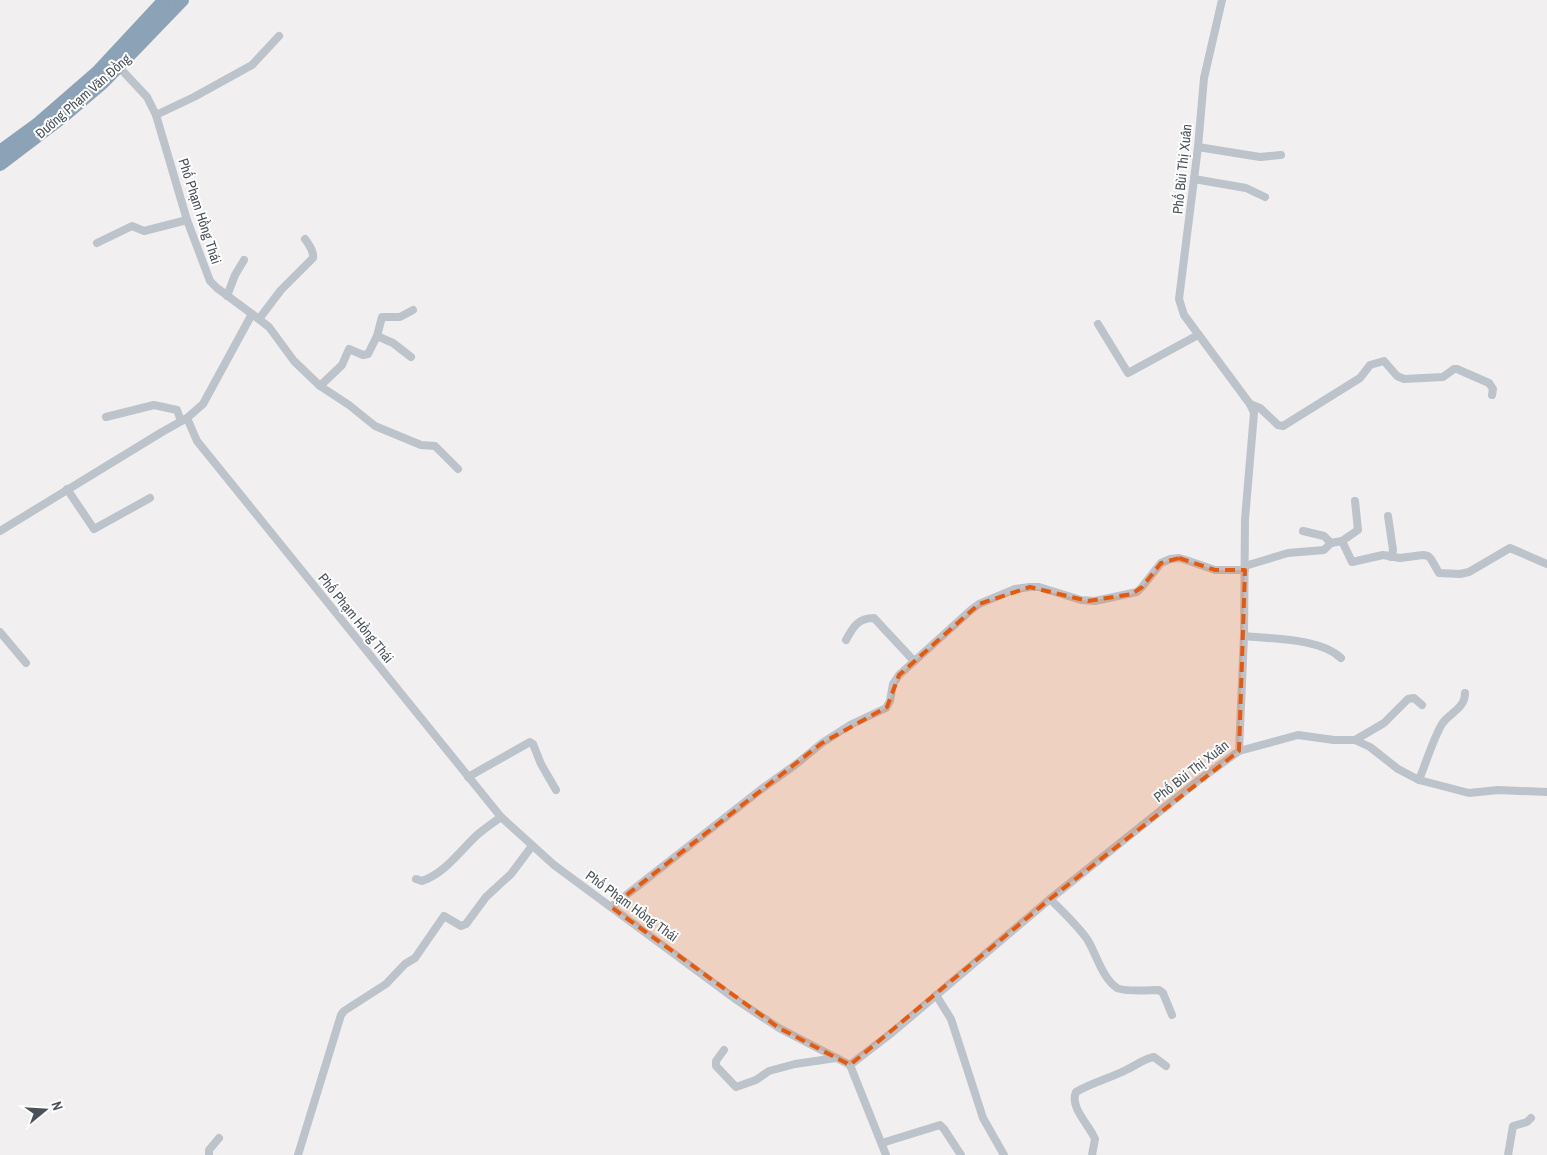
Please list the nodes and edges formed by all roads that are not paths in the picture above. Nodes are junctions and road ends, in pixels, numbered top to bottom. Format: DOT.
graph roads {
  1 [pos="165,0"];
  2 [pos="182,0"];
  3 [pos="1222,0"];
  4 [pos="279,36"];
  5 [pos="136,40"];
  6 [pos="119,67"];
  7 [pos="156,114"];
  8 [pos="40,129"];
  9 [pos="1198,147"];
  10 [pos="0,152"];
  11 [pos="1281,155"];
  12 [pos="0,164"];
  13 [pos="1194,179"];
  14 [pos="1265,197"];
  15 [pos="187,220"];
  16 [pos="305,239"];
  17 [pos="97,243"];
  18 [pos="244,260"];
  19 [pos="227,296"];
  20 [pos="413,310"];
  21 [pos="256,317"];
  22 [pos="1098,324"];
  23 [pos="377,336"];
  24 [pos="1200,337"];
  25 [pos="411,356"];
  26 [pos="320,386"];
  27 [pos="1492,395"];
  28 [pos="1250,404"];
  29 [pos="106,417"];
  30 [pos="184,420"];
  31 [pos="458,469"];
  32 [pos="68,489"];
  33 [pos="150,498"];
  34 [pos="1356,501"];
  35 [pos="1388,516"];
  36 [pos="0,531"];
  37 [pos="1303,531"];
  38 [pos="1342,541"];
  39 [pos="1331,543"];
  40 [pos="1391,556"];
  41 [pos="1547,564"];
  42 [pos="1245,568"];
  43 [pos="0,632"];
  44 [pos="1244,636"];
  45 [pos="846,640"];
  46 [pos="1342,658"];
  47 [pos="914,661"];
  48 [pos="26,663"];
  49 [pos="1465,693"];
  50 [pos="1422,705"];
  51 [pos="1355,740"];
  52 [pos="1239,751"];
  53 [pos="468,777"];
  54 [pos="1419,780"];
  55 [pos="556,790"];
  56 [pos="1547,792"];
  57 [pos="501,817"];
  58 [pos="532,846"];
  59 [pos="416,879"];
  60 [pos="1050,899"];
  61 [pos="611,907"];
  62 [pos="936,994"];
  63 [pos="1172,1015"];
  64 [pos="724,1050"];
  65 [pos="836,1058"];
  66 [pos="850,1065"];
  67 [pos="1166,1066"];
  68 [pos="1531,1118"];
  69 [pos="219,1138"];
  70 [pos="882,1143"];
  71 [pos="209,1155"];
  72 [pos="298,1155"];
  73 [pos="886,1155"];
  74 [pos="961,1155"];
  75 [pos="1004,1155"];
  76 [pos="1092,1155"];
  77 [pos="1508,1155"];
  1 -- 5 [label="highway, Đường Phạm Văn Đồng"];
  2 -- 5 [label="highway, Đường Phạm Văn Đồng"];
  3 -- 9 [label="street, Phố Bùi Thị Xuân"];
  4 -- 7 [label="street"];
  5 -- 6 [label="highway, Đường Phạm Văn Đồng"];
  5 -- 8 [label="highway, Đường Phạm Văn Đồng"];
  6 -- 7 [label="street, Phố Phạm Hồng Thái"];
  6 -- 8 [label="highway, Đường Phạm Văn Đồng"];
  7 -- 15 [label="street, Phố Phạm Hồng Thái"];
  8 -- 10 [label="highway, Đường Phạm Văn Đồng"];
  8 -- 12 [label="highway, Đường Phạm Văn Đồng"];
  9 -- 11 [label="street"];
  9 -- 13 [label="street, Phố Bùi Thị Xuân"];
  13 -- 14 [label="street"];
  13 -- 24 [label="street, Phố Bùi Thị Xuân"];
  15 -- 17 [label="street"];
  15 -- 19 [label="street, Phố Phạm Hồng Thái"];
  16 -- 21 [label="street"];
  18 -- 19 [label="street"];
  19 -- 21 [label="street, Phố Phạm Hồng Thái"];
  20 -- 23 [label="street"];
  21 -- 26 [label="street, Phố Phạm Hồng Thái"];
  21 -- 30 [label="street"];
  22 -- 24 [label="street"];
  23 -- 25 [label="street"];
  23 -- 26 [label="street"];
  24 -- 28 [label="street, Phố Bùi Thị Xuân"];
  26 -- 31 [label="street, Phố Phạm Hồng Thái"];
  27 -- 28 [label="street"];
  28 -- 42 [label="street, Phố Bùi Thị Xuân"];
  29 -- 30 [label="street"];
  30 -- 32 [label="street"];
  30 -- 53 [label="street, Phố Phạm Hồng Thái"];
  32 -- 33 [label="street"];
  32 -- 36 [label="street"];
  34 -- 38 [label="street"];
  35 -- 40 [label="street"];
  37 -- 39 [label="street"];
  38 -- 39 [label="street"];
  38 -- 40 [label="street"];
  39 -- 42 [label="street"];
  40 -- 41 [label="street"];
  42 -- 44 [label="street, Phố Bùi Thị Xuân"];
  42 -- 47 [label="street"];
  43 -- 48 [label="street"];
  44 -- 46 [label="street"];
  44 -- 52 [label="street, Phố Bùi Thị Xuân"];
  45 -- 47 [label="street"];
  47 -- 61 [label="street"];
  49 -- 54 [label="street"];
  50 -- 51 [label="street"];
  51 -- 52 [label="street"];
  51 -- 54 [label="street"];
  52 -- 60 [label="street, Phố Bùi Thị Xuân"];
  53 -- 55 [label="street"];
  53 -- 57 [label="street, Phố Phạm Hồng Thái"];
  54 -- 56 [label="street"];
  57 -- 58 [label="street, Phố Phạm Hồng Thái"];
  57 -- 59 [label="street"];
  58 -- 61 [label="street, Phố Phạm Hồng Thái"];
  58 -- 72 [label="street"];
  60 -- 62 [label="street, Phố Bùi Thị Xuân"];
  60 -- 63 [label="street"];
  61 -- 65 [label="street, Phố Phạm Hồng Thái"];
  62 -- 66 [label="street, Phố Bùi Thị Xuân"];
  62 -- 75 [label="street"];
  64 -- 65 [label="street"];
  65 -- 66 [label="street, Phố Phạm Hồng Thái"];
  66 -- 70 [label="street"];
  67 -- 76 [label="street"];
  68 -- 77 [label="street"];
  69 -- 71 [label="street"];
  70 -- 73 [label="street"];
  70 -- 74 [label="street"];
}
